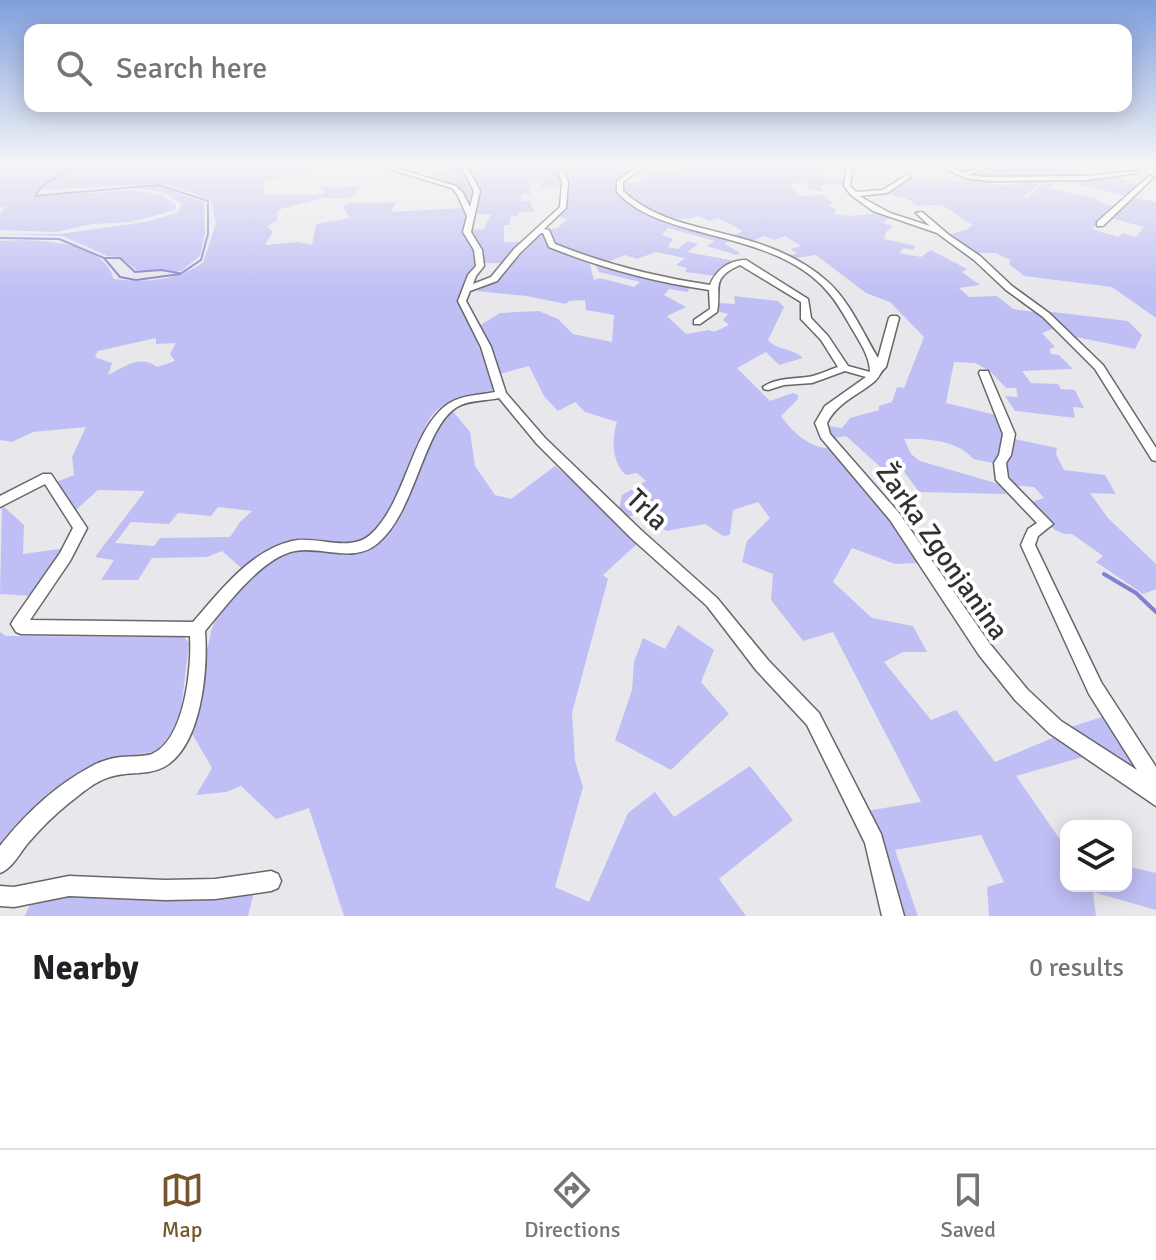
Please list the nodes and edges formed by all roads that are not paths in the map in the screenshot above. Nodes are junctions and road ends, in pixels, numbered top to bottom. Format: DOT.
graph roads {
  1 [pos="466,208"];
  2 [pos="471,208"];
  3 [pos="562,208"];
  4 [pos="639,208"];
  5 [pos="874,208"];
  6 [pos="1119,208"];
  7 [pos="920,213"];
  8 [pos="469,214"];
  9 [pos="1100,224"];
  10 [pos="542,231"];
  11 [pos="940,232"];
  12 [pos="712,288"];
  13 [pos="466,290"];
  14 [pos="894,318"];
  15 [pos="697,322"];
  16 [pos="844,368"];
  17 [pos="875,373"];
  18 [pos="984,373"];
  19 [pos="768,387"];
  20 [pos="501,394"];
  21 [pos="1156,457"];
  22 [pos="0,502"];
  23 [pos="197,629"];
  24 [pos="1156,784"];
  25 [pos="1156,797"];
  26 [pos="0,863"];
  27 [pos="271,881"];
  28 [pos="0,896"];
  29 [pos="893,916"];
  1 -- 8 [label="street"];
  2 -- 8 [label="street"];
  3 -- 10 [label="street"];
  4 -- 17 [label="street"];
  5 -- 11 [label="street"];
  6 -- 9 [label="street"];
  7 -- 11 [label="street"];
  8 -- 13 [label="street"];
  10 -- 12 [label="street"];
  10 -- 13 [label="street"];
  11 -- 21 [label="street"];
  12 -- 15 [label="street"];
  12 -- 16 [label="street"];
  13 -- 20 [label="street, Trla"];
  14 -- 17 [label="street"];
  16 -- 17 [label="street"];
  16 -- 19 [label="street"];
  17 -- 25 [label="street, Žarka Zgonjanina"];
  18 -- 24 [label="street"];
  20 -- 23 [label="street"];
  20 -- 29 [label="street, Trla"];
  22 -- 23 [label="street"];
  23 -- 26 [label="street"];
  27 -- 28 [label="street"];
}
